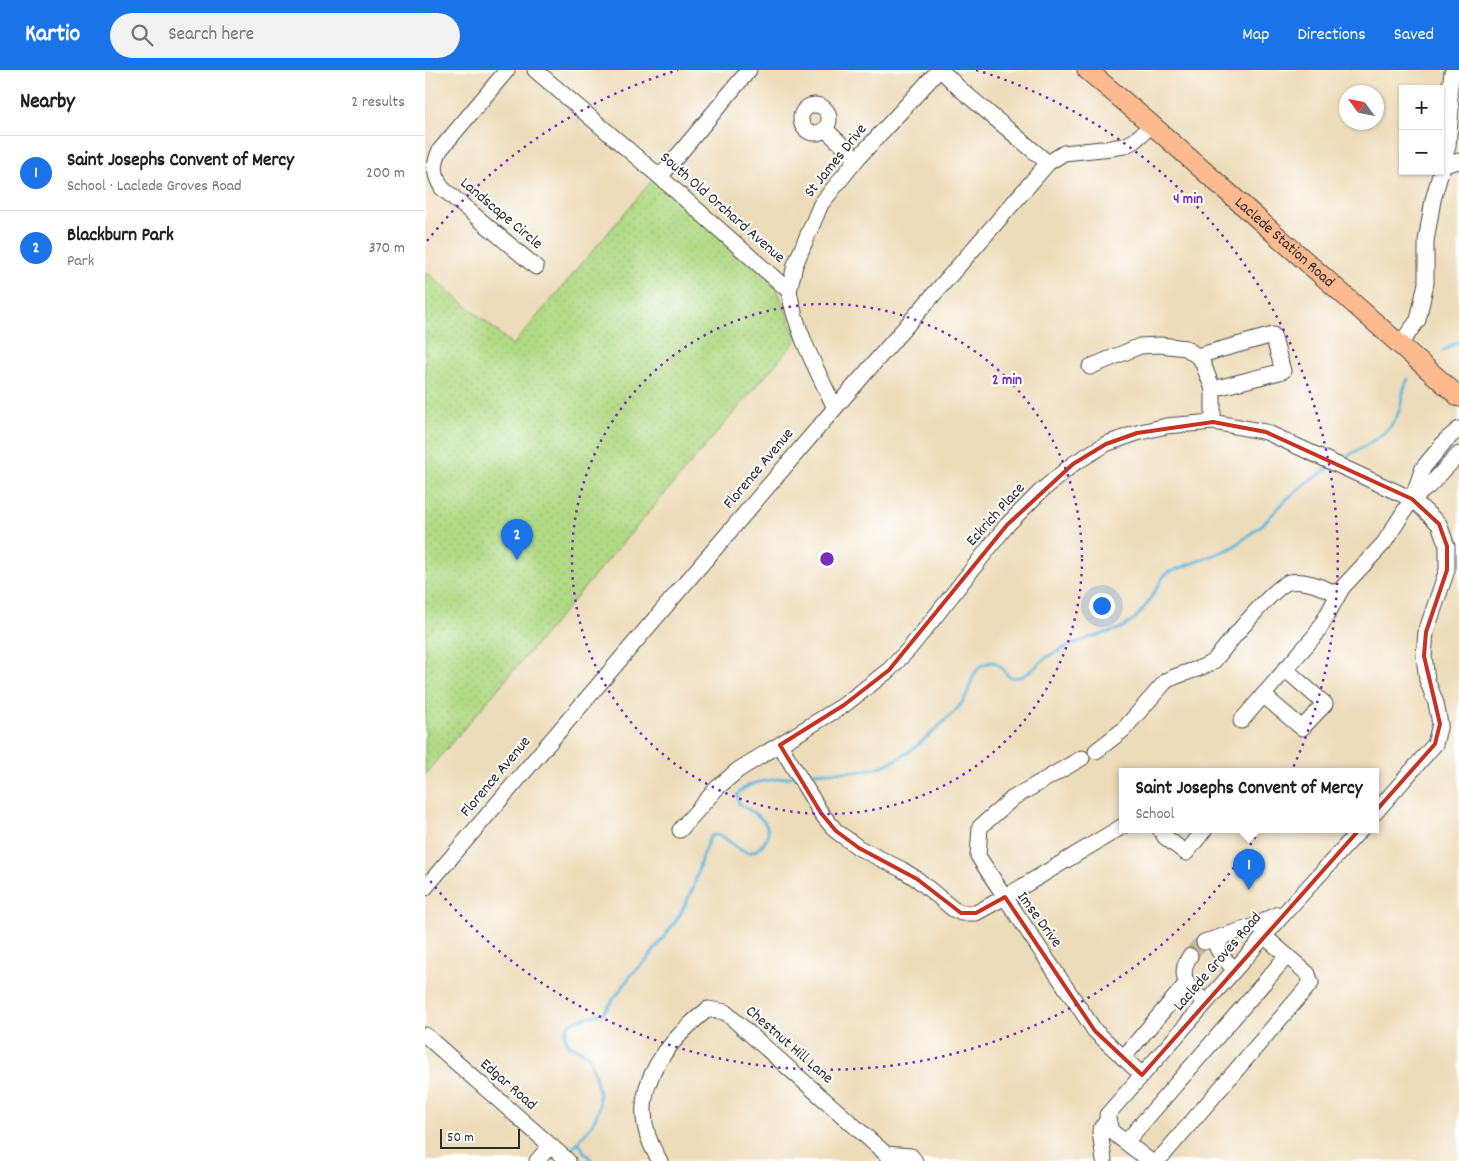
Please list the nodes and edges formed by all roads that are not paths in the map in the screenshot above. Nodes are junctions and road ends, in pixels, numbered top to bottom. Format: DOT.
graph roads {
  1 [pos="507,70"];
  2 [pos="535,70"];
  3 [pos="749,70"];
  4 [pos="940,70"];
  5 [pos="1087,70"];
  6 [pos="1454,70"];
  7 [pos="1152,125"];
  8 [pos="1454,126"];
  9 [pos="825,129"];
  10 [pos="857,159"];
  11 [pos="1444,161"];
  12 [pos="1459,161"];
  13 [pos="1048,163"];
  14 [pos="1444,165"];
  15 [pos="1440,175"];
  16 [pos="660,177"];
  17 [pos="536,267"];
  18 [pos="789,291"];
  19 [pos="1400,344"];
  20 [pos="1197,356"];
  21 [pos="1090,367"];
  22 [pos="1213,389"];
  23 [pos="1459,397"];
  24 [pos="835,408"];
  25 [pos="1213,422"];
  26 [pos="1459,429"];
  27 [pos="1459,454"];
  28 [pos="1412,499"];
  29 [pos="1338,594"];
  30 [pos="1285,668"];
  31 [pos="1263,695"];
  32 [pos="1241,721"];
  33 [pos="780,744"];
  34 [pos="1096,751"];
  35 [pos="1082,758"];
  36 [pos="1379,808"];
  37 [pos="1119,828"];
  38 [pos="680,830"];
  39 [pos="1162,833"];
  40 [pos="1202,833"];
  41 [pos="1357,833"];
  42 [pos="425,888"];
  43 [pos="1005,897"];
  44 [pos="1290,907"];
  45 [pos="1223,936"];
  46 [pos="1264,936"];
  47 [pos="1204,942"];
  48 [pos="1190,956"];
  49 [pos="1287,956"];
  50 [pos="1235,968"];
  51 [pos="1187,984"];
  52 [pos="1206,1002"];
  53 [pos="425,1035"];
  54 [pos="1123,1058"];
  55 [pos="1142,1075"];
  56 [pos="1108,1119"];
  57 [pos="1126,1142"];
  58 [pos="561,1155"];
  59 [pos="888,1157"];
  60 [pos="537,1161"];
  61 [pos="660,1161"];
  62 [pos="915,1161"];
  63 [pos="1104,1161"];
  64 [pos="1150,1161"];
  65 [pos="1156,1161"];
  1 -- 17 [label="street, Landscape Circle"];
  2 -- 16 [label="street, South Old Orchard Avenue"];
  3 -- 16 [label="street"];
  4 -- 10 [label="street, St James Drive"];
  4 -- 13 [label="street"];
  5 -- 7 [label="main road, Laclede Station Road"];
  6 -- 8 [label="street"];
  7 -- 13 [label="street, Florence Avenue"];
  7 -- 19 [label="main road, Laclede Station Road"];
  8 -- 11 [label="street"];
  9 -- 10 [label="street"];
  10 -- 18 [label="street, St James Drive"];
  12 -- 14 [label="street"];
  13 -- 24 [label="street, Florence Avenue"];
  15 -- 19 [label="street"];
  16 -- 18 [label="street, South Old Orchard Avenue"];
  18 -- 24 [label="street"];
  19 -- 23 [label="main road, Laclede Station Road"];
  20 -- 21 [label="street"];
  20 -- 22 [label="street"];
  20 -- 22 [label="street"];
  22 -- 25 [label="street"];
  24 -- 42 [label="street, Florence Avenue"];
  25 -- 28 [label="street, Eckrich Place"];
  25 -- 33 [label="street, Eckrich Place"];
  26 -- 28 [label="street"];
  27 -- 28 [label="street"];
  28 -- 29 [label="street"];
  28 -- 36 [label="street"];
  29 -- 30 [label="street"];
  29 -- 34 [label="street"];
  30 -- 31 [label="street"];
  30 -- 31 [label="street"];
  31 -- 32 [label="street"];
  33 -- 38 [label="street, Eckrich Place"];
  33 -- 43 [label="street, Imse Drive"];
  35 -- 43 [label="street"];
  37 -- 43 [label="street"];
  39 -- 40 [label="street"];
  41 -- 44 [label="street, Laclede Groves Road"];
  43 -- 54 [label="street, Imse Drive"];
  44 -- 45 [label="street"];
  44 -- 46 [label="street, Laclede Groves Road"];
  45 -- 47 [label="street"];
  45 -- 50 [label="street"];
  46 -- 49 [label="street"];
  46 -- 50 [label="street, Laclede Groves Road"];
  48 -- 51 [label="street"];
  49 -- 57 [label="street"];
  49 -- 65 [label="street"];
  50 -- 52 [label="street, Laclede Groves Road"];
  51 -- 52 [label="street"];
  51 -- 54 [label="street"];
  52 -- 55 [label="street, Laclede Groves Road"];
  53 -- 58 [label="street, Edgar Road"];
  54 -- 55 [label="street, Imse Drive"];
  55 -- 56 [label="street, Laclede Groves Road"];
  56 -- 57 [label="street"];
  56 -- 63 [label="street, Laclede Groves Road"];
  57 -- 64 [label="street"];
  58 -- 60 [label="street"];
  59 -- 61 [label="street, Chestnut Hill Lane"];
  59 -- 62 [label="street, Chestnut Hill Lane"];
}
